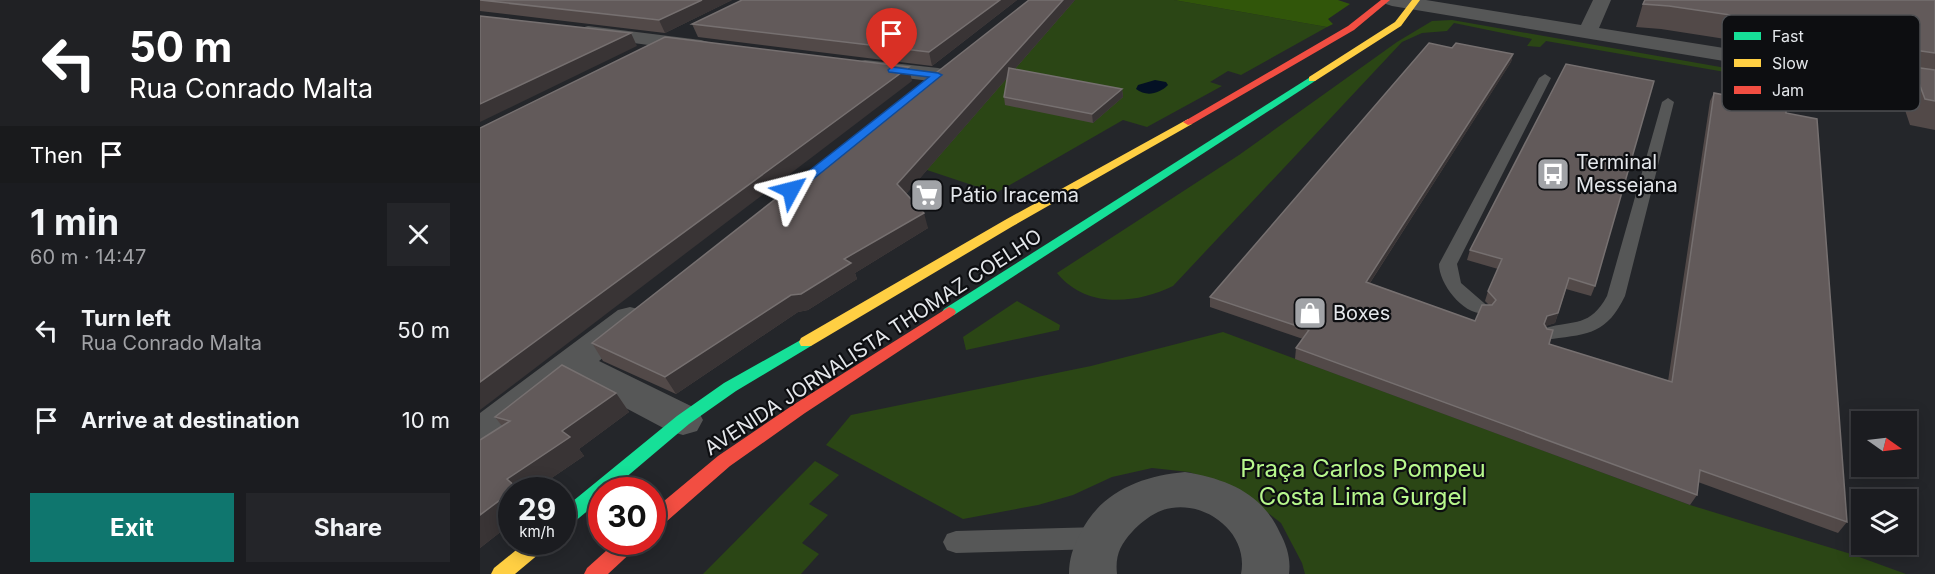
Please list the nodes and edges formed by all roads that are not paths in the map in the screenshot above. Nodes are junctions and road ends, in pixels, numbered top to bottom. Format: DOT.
graph roads {
  1 [pos="1386,0"];
  2 [pos="1392,0"];
  3 [pos="1602,0"];
  4 [pos="1415,2"];
  5 [pos="698,26"];
  6 [pos="573,30"];
  7 [pos="1587,33"];
  8 [pos="666,42"];
  9 [pos="725,49"];
  10 [pos="963,55"];
  11 [pos="1722,55"];
  12 [pos="635,58"];
  13 [pos="843,64"];
  14 [pos="938,75"];
  15 [pos="1545,78"];
  16 [pos="1920,87"];
  17 [pos="1935,89"];
  18 [pos="909,98"];
  19 [pos="1668,102"];
  20 [pos="647,304"];
  21 [pos="1482,309"];
  22 [pos="1552,333"];
  23 [pos="572,363"];
  24 [pos="683,420"];
  25 [pos="480,435"];
  26 [pos="576,509"];
  27 [pos="666,510"];
  28 [pos="956,542"];
  29 [pos="524,555"];
  30 [pos="615,555"];
  31 [pos="1097,556"];
  32 [pos="501,574"];
  33 [pos="594,574"];
  34 [pos="1265,574"];
  1 -- 24 [label="main road, AVENIDA JORNALISTA THOMAZ COELHO"];
  2 -- 4 [label="street"];
  3 -- 7 [label="street"];
  4 -- 7 [label="street"];
  4 -- 27 [label="main road, AVENIDA JORNALISTA THOMAZ COELHO"];
  5 -- 8 [label="street"];
  6 -- 8 [label="street"];
  7 -- 11 [label="street"];
  8 -- 9 [label="street"];
  8 -- 12 [label="street"];
  10 -- 14 [label="street"];
  13 -- 14 [label="street"];
  14 -- 18 [label="street"];
  15 -- 21 [label="lane"];
  16 -- 17 [label="street"];
  19 -- 22 [label="lane"];
  20 -- 23 [label="street"];
  23 -- 24 [label="street"];
  23 -- 25 [label="street"];
  24 -- 26 [label="main road, AVENIDA JORNALISTA THOMAZ COELHO"];
  28 -- 31 [label="lane"];
  29 -- 32 [label="main road"];
  30 -- 33 [label="main road"];
  31 -- 34 [label="street"];
}
